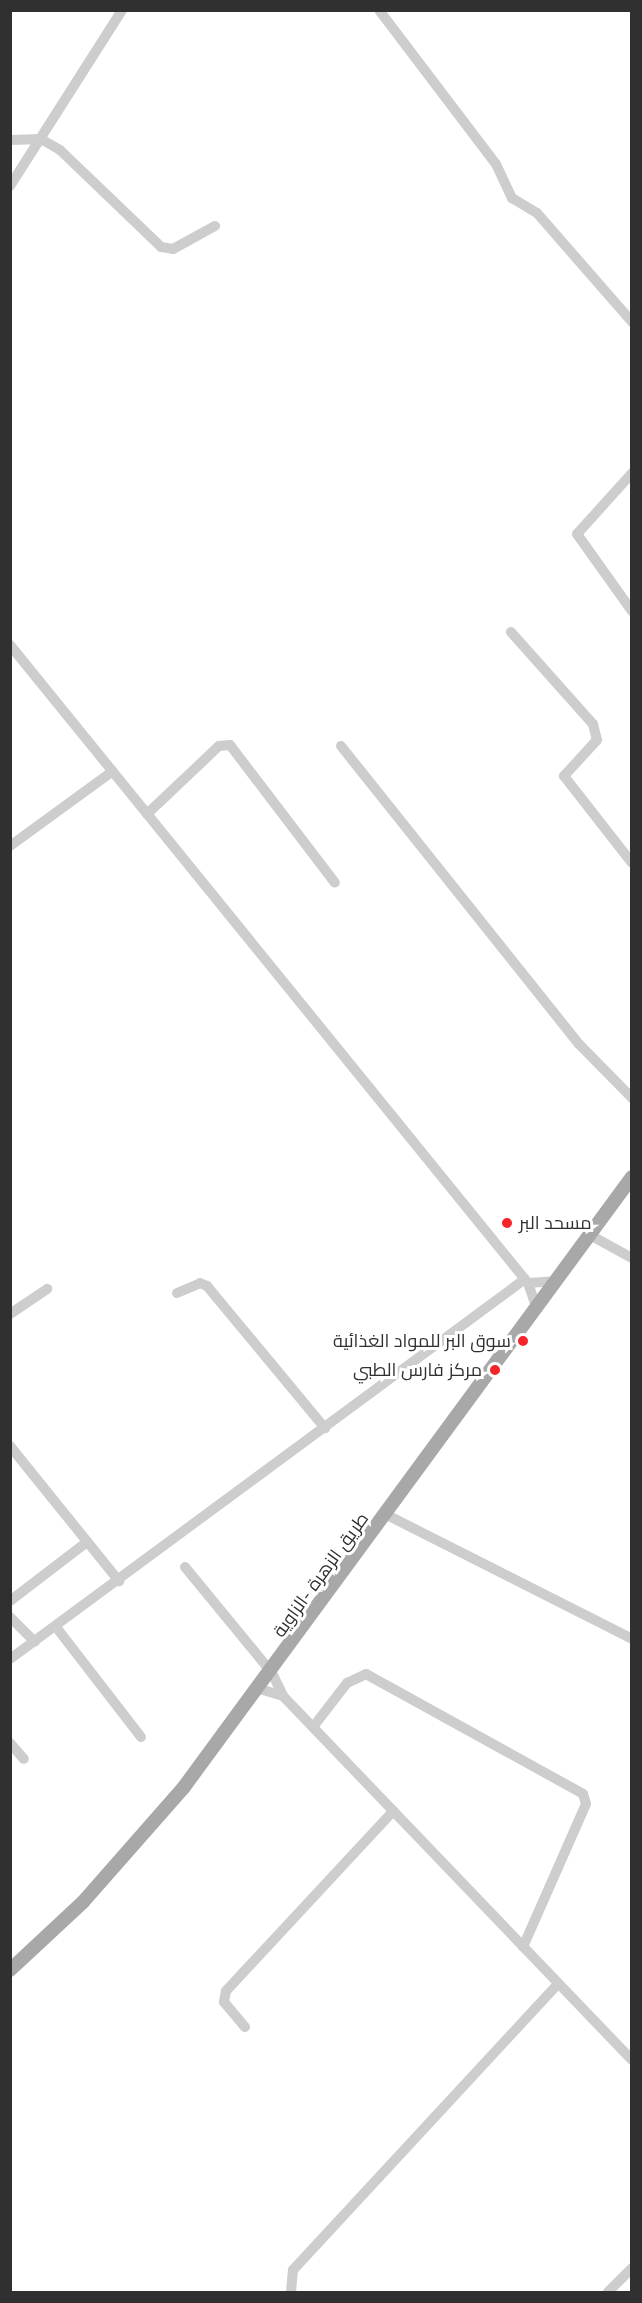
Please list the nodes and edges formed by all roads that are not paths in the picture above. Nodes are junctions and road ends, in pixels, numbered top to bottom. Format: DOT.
graph roads {
  1 [pos="122,10"];
  2 [pos="379,10"];
  3 [pos="41,139"];
  4 [pos="10,140"];
  5 [pos="10,186"];
  6 [pos="215,226"];
  7 [pos="632,322"];
  8 [pos="632,473"];
  9 [pos="632,611"];
  10 [pos="511,632"];
  11 [pos="10,645"];
  12 [pos="341,746"];
  13 [pos="113,771"];
  14 [pos="147,814"];
  15 [pos="10,846"];
  16 [pos="632,863"];
  17 [pos="335,883"];
  18 [pos="632,1098"];
  19 [pos="632,1177"];
  20 [pos="590,1235"];
  21 [pos="632,1258"];
  22 [pos="526,1281"];
  23 [pos="555,1281"];
  24 [pos="47,1288"];
  25 [pos="177,1293"];
  26 [pos="536,1305"];
  27 [pos="10,1314"];
  28 [pos="325,1428"];
  29 [pos="10,1446"];
  30 [pos="387,1515"];
  31 [pos="87,1542"];
  32 [pos="185,1567"];
  33 [pos="119,1581"];
  34 [pos="10,1601"];
  35 [pos="10,1617"];
  36 [pos="56,1627"];
  37 [pos="632,1639"];
  38 [pos="35,1642"];
  39 [pos="10,1659"];
  40 [pos="272,1672"];
  41 [pos="260,1689"];
  42 [pos="283,1696"];
  43 [pos="313,1727"];
  44 [pos="141,1737"];
  45 [pos="10,1743"];
  46 [pos="24,1759"];
  47 [pos="393,1811"];
  48 [pos="523,1947"];
  49 [pos="10,1970"];
  50 [pos="558,1984"];
  51 [pos="245,2027"];
  52 [pos="632,2060"];
  53 [pos="632,2268"];
  54 [pos="291,2292"];
  55 [pos="608,2292"];
  1 -- 3 [label="street"];
  2 -- 7 [label="street"];
  3 -- 4 [label="street"];
  3 -- 5 [label="street"];
  3 -- 6 [label="street"];
  8 -- 9 [label="street"];
  10 -- 16 [label="street"];
  11 -- 13 [label="street"];
  12 -- 18 [label="street"];
  13 -- 14 [label="street"];
  13 -- 15 [label="street"];
  14 -- 17 [label="street"];
  14 -- 22 [label="street"];
  19 -- 20 [label="main road, طريق الزهرة -الزاوية"];
  20 -- 21 [label="street"];
  20 -- 23 [label="main road, طريق الزهرة -الزاوية"];
  22 -- 23 [label="street"];
  22 -- 26 [label="street"];
  22 -- 28 [label="street"];
  23 -- 26 [label="main road, طريق الزهرة -الزاوية"];
  24 -- 27 [label="street"];
  25 -- 28 [label="street"];
  26 -- 30 [label="main road, طريق الزهرة -الزاوية"];
  28 -- 33 [label="street"];
  29 -- 31 [label="street"];
  30 -- 37 [label="street"];
  30 -- 40 [label="main road, طريق الزهرة -الزاوية"];
  31 -- 33 [label="street"];
  31 -- 34 [label="street"];
  32 -- 40 [label="street"];
  33 -- 36 [label="street"];
  35 -- 38 [label="street"];
  36 -- 38 [label="street"];
  36 -- 44 [label="street"];
  38 -- 39 [label="street"];
  40 -- 41 [label="main road, طريق الزهرة -الزاوية"];
  40 -- 42 [label="street"];
  41 -- 42 [label="street"];
  41 -- 49 [label="main road, طريق الزهرة -الزاوية"];
  42 -- 43 [label="street"];
  43 -- 47 [label="street"];
  43 -- 48 [label="street"];
  45 -- 46 [label="street"];
  47 -- 48 [label="street"];
  47 -- 51 [label="street"];
  48 -- 50 [label="street"];
  50 -- 52 [label="street"];
  50 -- 54 [label="street"];
  53 -- 55 [label="street"];
}
